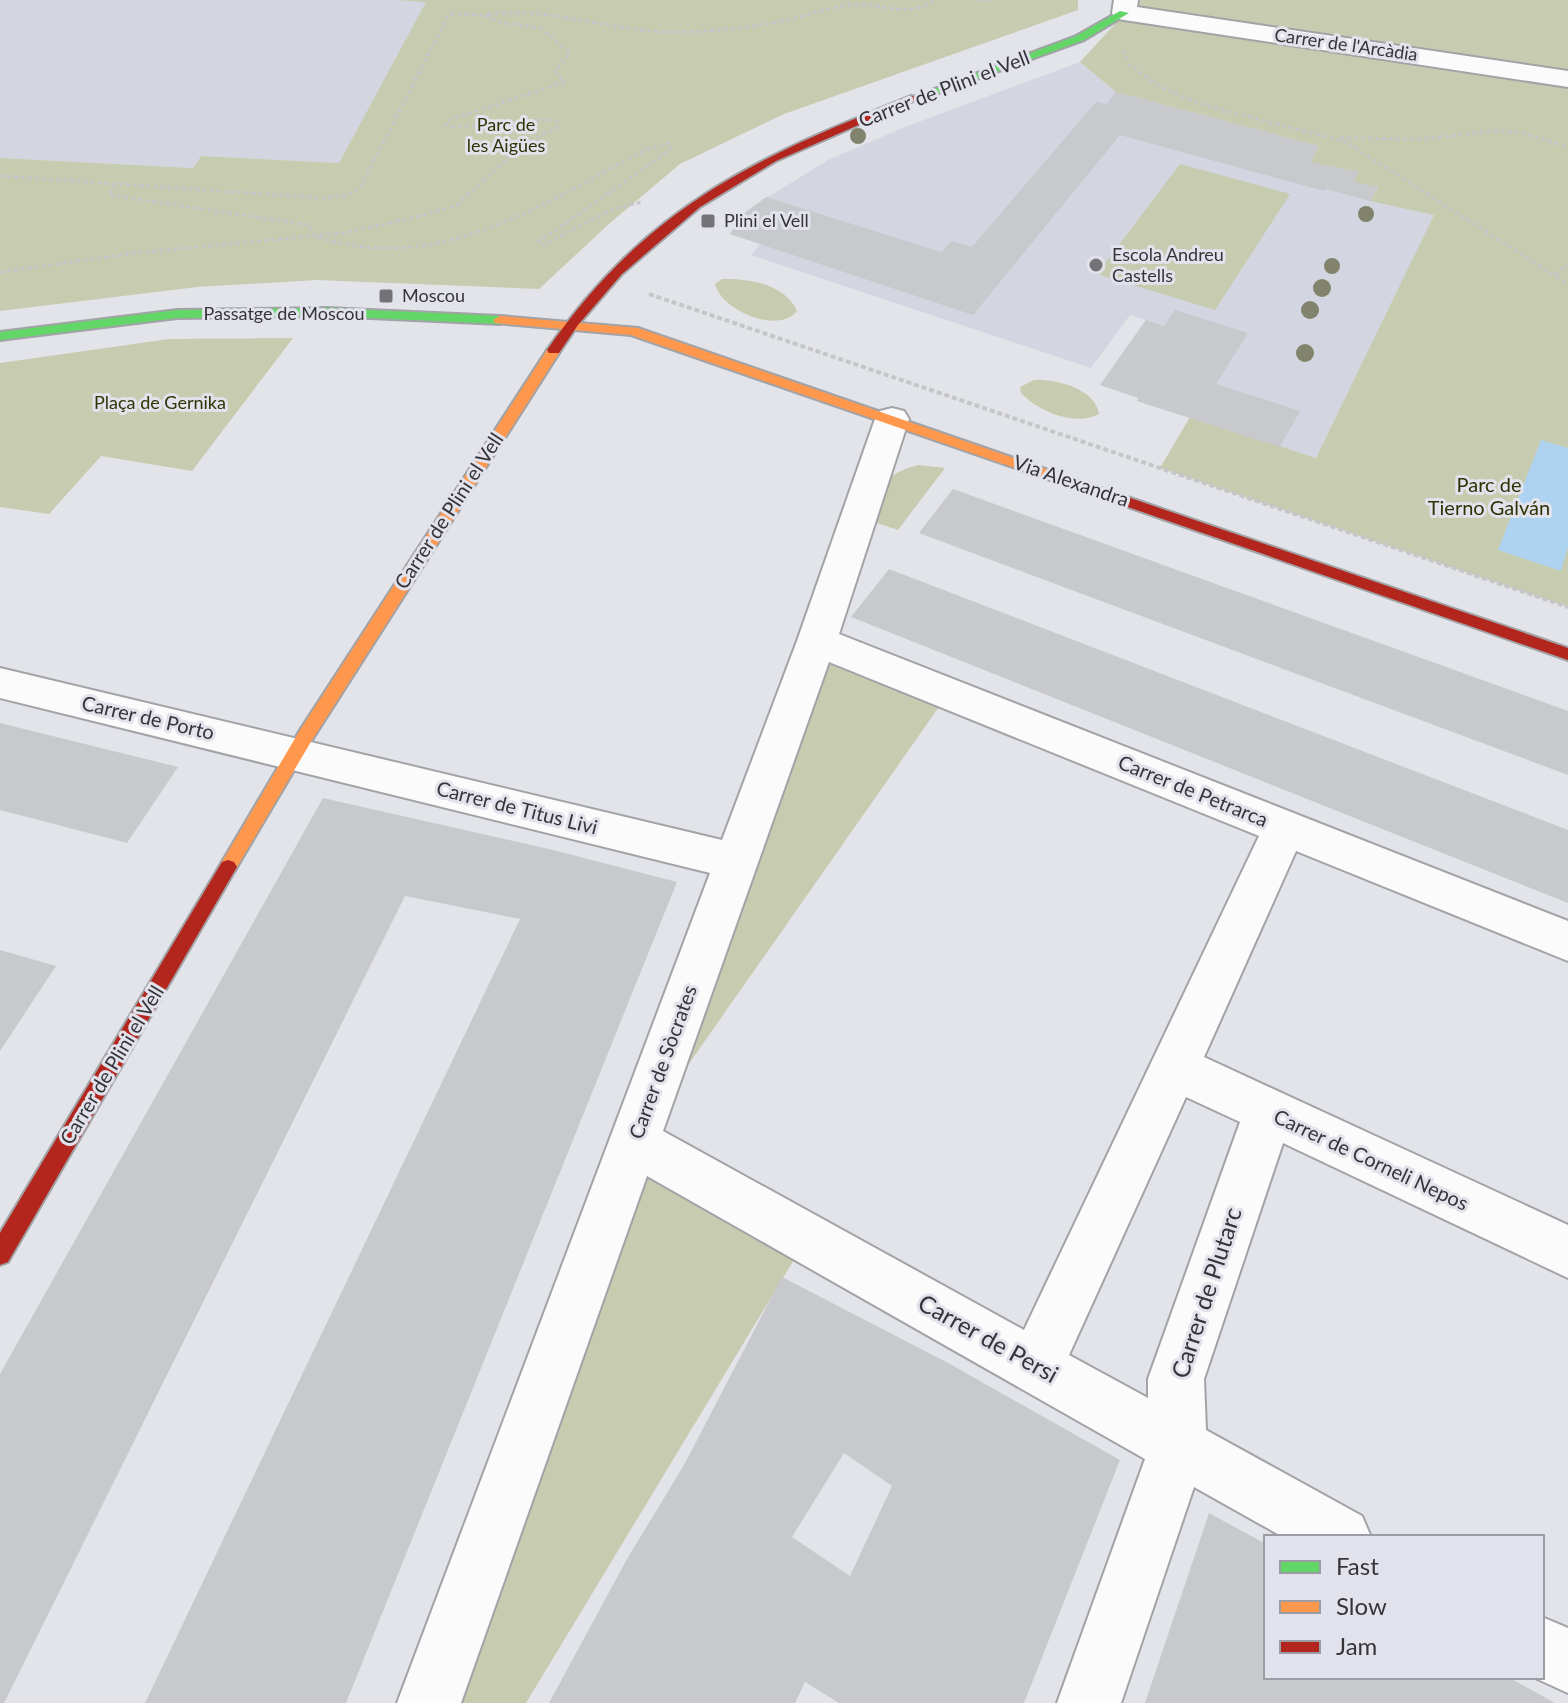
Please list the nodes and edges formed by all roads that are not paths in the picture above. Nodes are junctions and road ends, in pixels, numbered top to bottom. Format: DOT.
graph roads {
  1 [pos="1125,6"];
  2 [pos="1568,79"];
  3 [pos="570,325"];
  4 [pos="0,336"];
  5 [pos="892,419"];
  6 [pos="817,641"];
  7 [pos="1568,654"];
  8 [pos="0,683"];
  9 [pos="296,753"];
  10 [pos="1285,828"];
  11 [pos="737,862"];
  12 [pos="1568,941"];
  13 [pos="1174,1067"];
  14 [pos="1268,1113"];
  15 [pos="634,1142"];
  16 [pos="1568,1252"];
  17 [pos="0,1254"];
  18 [pos="1036,1365"];
  19 [pos="1178,1448"];
  20 [pos="1337,1535"];
  21 [pos="1544,1649"];
  22 [pos="1568,1662"];
  23 [pos="429,1703"];
  24 [pos="1089,1703"];
  1 -- 2 [label="street, Carrer de l'Arcàdia"];
  1 -- 3 [label="street, Carrer de Plini el Vell"];
  3 -- 4 [label="street, Passatge de Moscou"];
  3 -- 5 [label="street, Via Alexandra"];
  3 -- 9 [label="street, Carrer de Plini el Vell"];
  5 -- 6 [label="street, Carrer de Sòcrates"];
  5 -- 7 [label="street, Via Alexandra"];
  6 -- 10 [label="street, Carrer de Petrarca"];
  6 -- 11 [label="street, Carrer de Sòcrates"];
  8 -- 9 [label="street, Carrer de Porto"];
  9 -- 11 [label="street, Carrer de Titus Livi"];
  9 -- 17 [label="street, Carrer de Plini el Vell"];
  10 -- 12 [label="street, Carrer de Petrarca"];
  10 -- 13 [label="street"];
  11 -- 15 [label="street, Carrer de Sòcrates"];
  13 -- 14 [label="street, Carrer de Corneli Nepos"];
  13 -- 18 [label="street"];
  14 -- 16 [label="street, Carrer de Corneli Nepos"];
  14 -- 19 [label="street, Carrer de Plutarc"];
  15 -- 18 [label="street, Carrer de Persi"];
  15 -- 23 [label="street, Carrer de Sòcrates"];
  18 -- 19 [label="street, Carrer de Persi"];
  19 -- 20 [label="street, Carrer de Persi"];
  19 -- 24 [label="street, Carrer de Plutarc"];
  21 -- 22 [label="street"];
}
